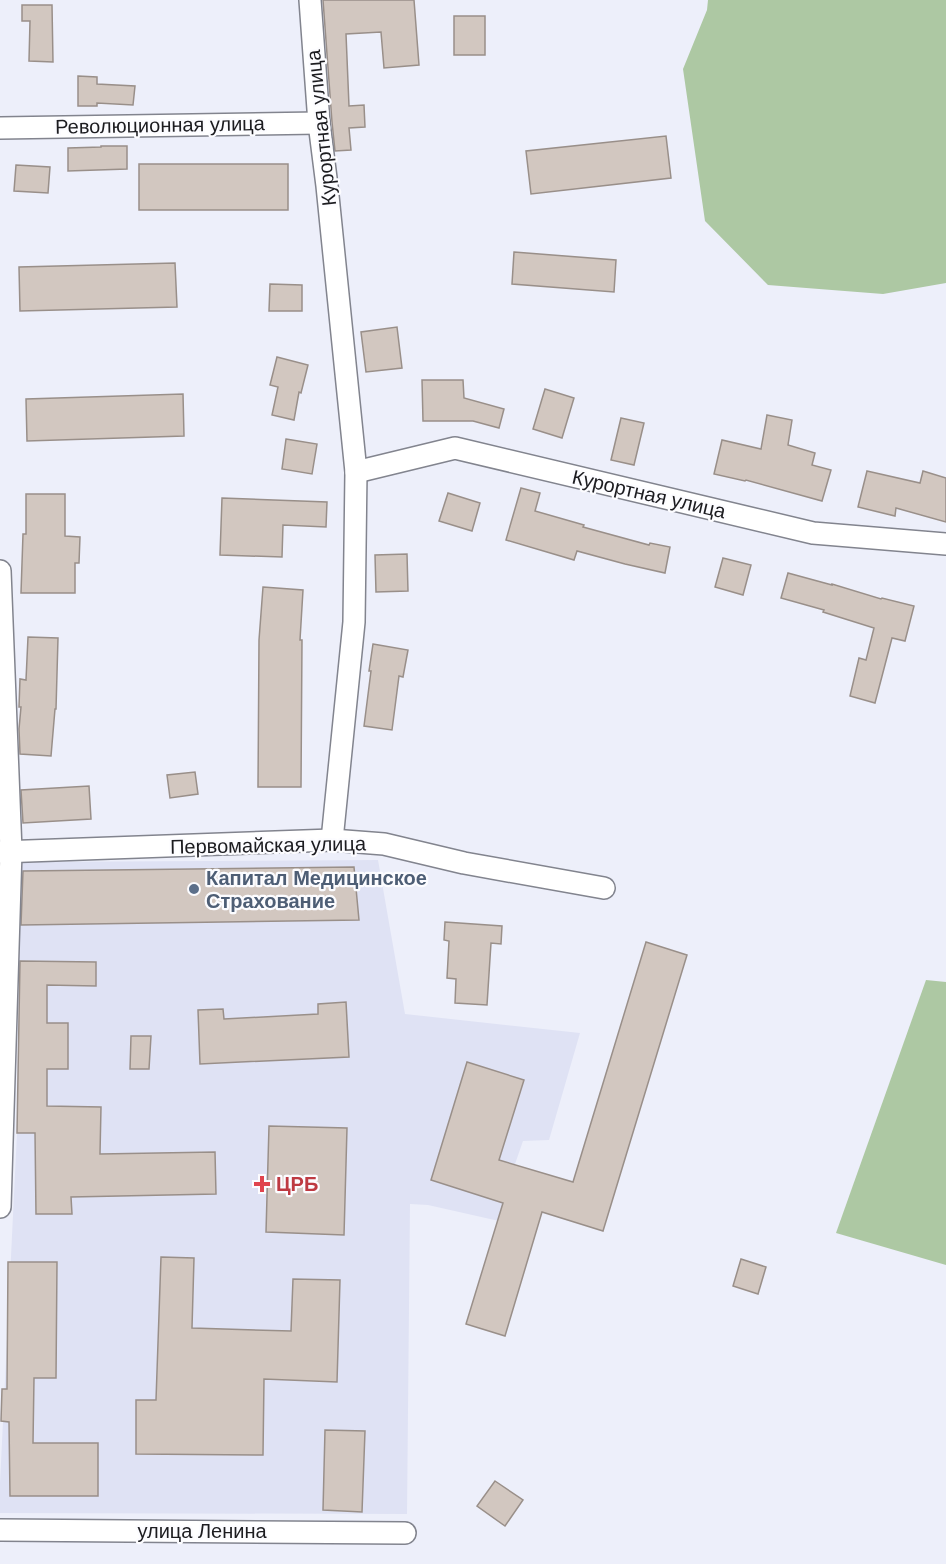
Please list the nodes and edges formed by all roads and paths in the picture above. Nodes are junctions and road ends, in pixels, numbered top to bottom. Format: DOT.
graph roads {
  1 [pos="310,0"];
  2 [pos="319,123"];
  3 [pos="0,128"];
  4 [pos="356,472"];
  5 [pos="946,544"];
  6 [pos="0,571"];
  7 [pos="332,840"];
  8 [pos="6,851"];
  9 [pos="604,888"];
  10 [pos="4,954"];
  11 [pos="0,1207"];
  12 [pos="0,1530"];
  13 [pos="405,1533"];
  1 -- 2 [label="street, Курортная улица"];
  2 -- 3 [label="street, Революционная улица"];
  2 -- 4 [label="street, Курортная улица"];
  4 -- 5 [label="street, Курортная улица"];
  4 -- 7 [label="street, Курортная улица"];
  6 -- 8 [label="street"];
  7 -- 8 [label="street, Первомайская улица"];
  7 -- 9 [label="street, Первомайская улица"];
  8 -- 10 [label="street"];
  10 -- 11 [label="street"];
  12 -- 13 [label="street, улица Ленина"];
}
